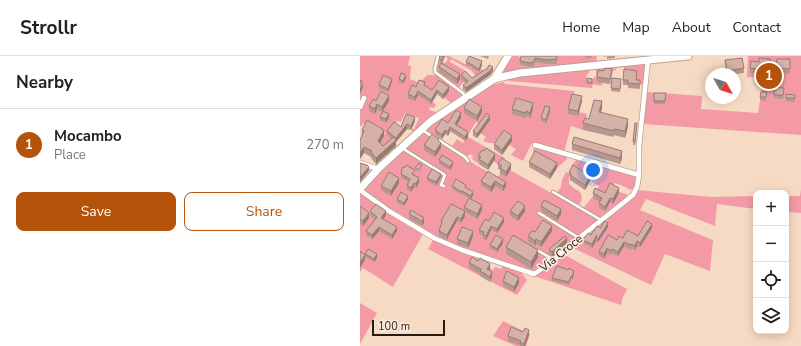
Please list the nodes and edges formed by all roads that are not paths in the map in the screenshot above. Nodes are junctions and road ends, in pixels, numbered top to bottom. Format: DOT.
graph roads {
  1 [pos="438,56"];
  2 [pos="508,56"];
  3 [pos="688,56"];
  4 [pos="648,58"];
  5 [pos="494,79"];
  6 [pos="364,98"];
  7 [pos="466,98"];
  8 [pos="360,107"];
  9 [pos="422,130"];
  10 [pos="535,145"];
  11 [pos="402,148"];
  12 [pos="468,160"];
  13 [pos="360,164"];
  14 [pos="378,169"];
  15 [pos="639,175"];
  16 [pos="444,186"];
  17 [pos="360,190"];
  18 [pos="553,192"];
  19 [pos="539,213"];
  20 [pos="602,220"];
  21 [pos="579,238"];
  22 [pos="536,250"];
  23 [pos="549,264"];
  1 -- 7 [label="lane"];
  2 -- 5 [label="street"];
  3 -- 4 [label="street"];
  4 -- 5 [label="street"];
  4 -- 15 [label="street, Via Croce"];
  5 -- 7 [label="street"];
  6 -- 8 [label="street"];
  7 -- 9 [label="street"];
  9 -- 11 [label="street"];
  9 -- 12 [label="lane"];
  10 -- 15 [label="street"];
  11 -- 14 [label="street"];
  11 -- 16 [label="lane"];
  13 -- 14 [label="street"];
  14 -- 17 [label="street"];
  15 -- 20 [label="street, Via Croce"];
  17 -- 23 [label="street, Via Croce"];
  18 -- 20 [label="lane"];
  19 -- 21 [label="lane"];
  20 -- 21 [label="street, Via Croce"];
  21 -- 23 [label="street, Via Croce"];
  22 -- 23 [label="lane"];
}
